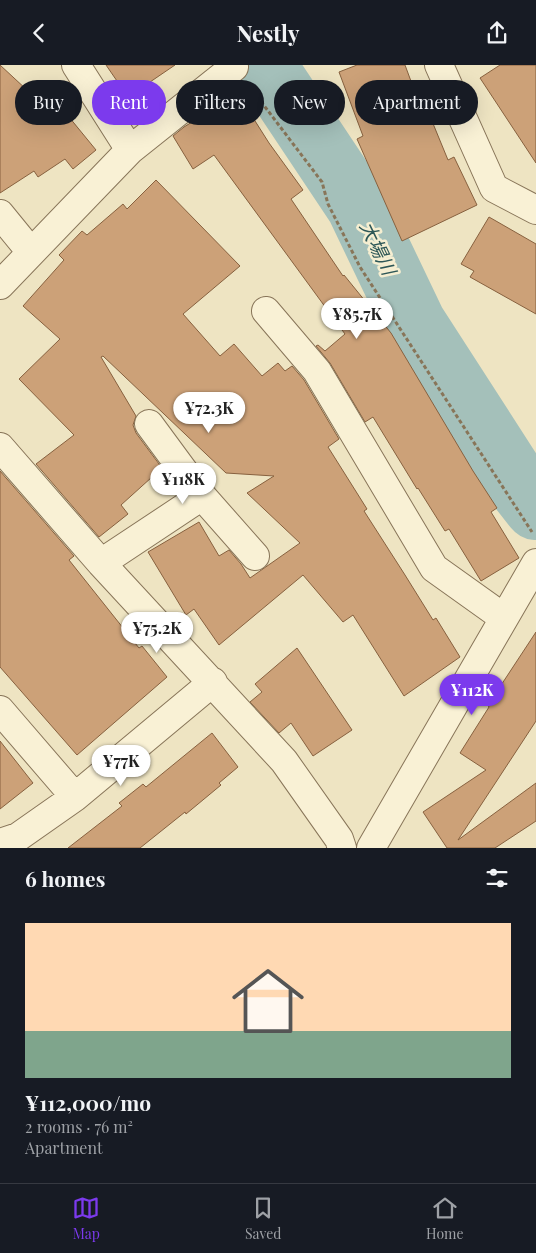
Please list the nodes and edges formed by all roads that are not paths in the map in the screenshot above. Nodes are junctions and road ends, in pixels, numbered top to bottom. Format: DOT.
graph roads {
  1 [pos="76,65"];
  2 [pos="439,65"];
  3 [pos="234,67"];
  4 [pos="130,150"];
  5 [pos="536,210"];
  6 [pos="0,214"];
  7 [pos="31,252"];
  8 [pos="0,285"];
  9 [pos="266,311"];
  10 [pos="149,424"];
  11 [pos="0,447"];
  12 [pos="202,496"];
  13 [pos="255,556"];
  14 [pos="101,563"];
  15 [pos="536,563"];
  16 [pos="504,618"];
  17 [pos="213,682"];
  18 [pos="0,710"];
  19 [pos="75,797"];
  20 [pos="0,843"];
  21 [pos="342,848"];
  22 [pos="371,848"];
  1 -- 4 [label="street"];
  2 -- 5 [label="street"];
  3 -- 4 [label="street"];
  4 -- 7 [label="street"];
  6 -- 7 [label="street"];
  7 -- 8 [label="street"];
  9 -- 16 [label="street"];
  10 -- 12 [label="street"];
  11 -- 14 [label="street"];
  12 -- 13 [label="street"];
  12 -- 14 [label="street"];
  14 -- 17 [label="street"];
  15 -- 16 [label="street"];
  16 -- 22 [label="street"];
  17 -- 19 [label="street"];
  17 -- 21 [label="street"];
  18 -- 19 [label="street"];
  19 -- 20 [label="street"];
}
